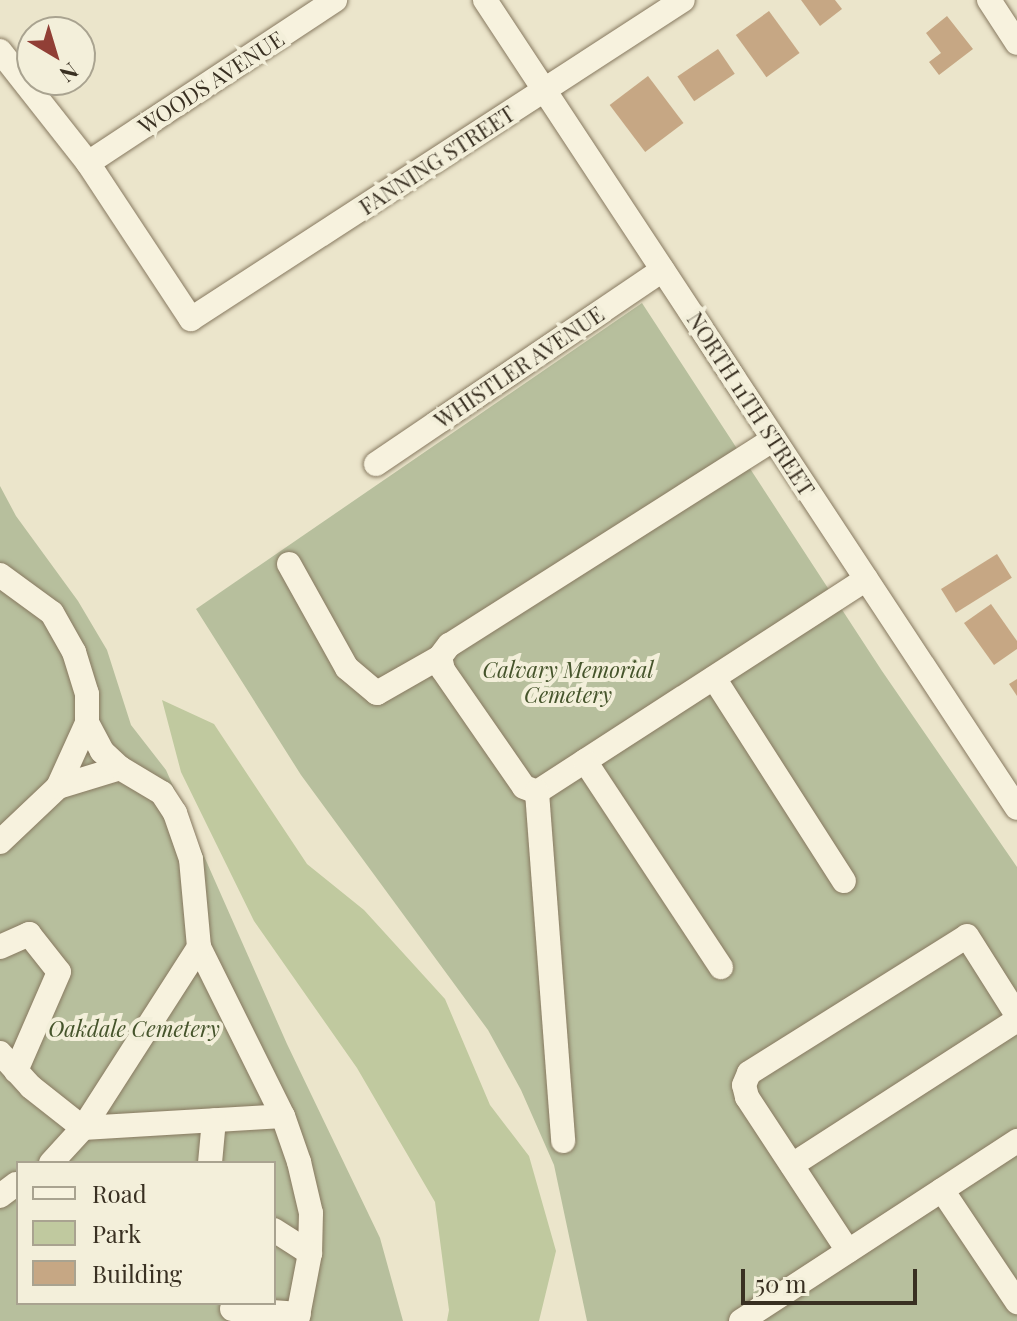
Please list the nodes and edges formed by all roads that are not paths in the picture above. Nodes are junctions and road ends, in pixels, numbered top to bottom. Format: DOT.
graph roads {
  1 [pos="335,0"];
  2 [pos="485,0"];
  3 [pos="683,0"];
  4 [pos="989,0"];
  5 [pos="1017,43"];
  6 [pos="0,51"];
  7 [pos="544,90"];
  8 [pos="88,163"];
  9 [pos="663,270"];
  10 [pos="774,439"];
  11 [pos="376,464"];
  12 [pos="289,564"];
  13 [pos="0,575"];
  14 [pos="866,579"];
  15 [pos="440,657"];
  16 [pos="714,678"];
  17 [pos="87,723"];
  18 [pos="585,761"];
  19 [pos="120,768"];
  20 [pos="58,787"];
  21 [pos="537,792"];
  22 [pos="1017,808"];
  23 [pos="0,842"];
  24 [pos="844,881"];
  25 [pos="0,947"];
  26 [pos="199,947"];
  27 [pos="721,967"];
  28 [pos="1017,1018"];
  29 [pos="8,1062"];
  30 [pos="283,1116"];
  31 [pos="214,1120"];
  32 [pos="83,1128"];
  33 [pos="563,1141"];
  34 [pos="1017,1141"];
  35 [pos="53,1161"];
  36 [pos="210,1161"];
  37 [pos="792,1165"];
  38 [pos="942,1190"];
  39 [pos="276,1231"];
  40 [pos="848,1251"];
  41 [pos="310,1253"];
  42 [pos="1017,1302"];
  43 [pos="233,1311"];
  44 [pos="298,1317"];
  45 [pos="741,1321"];
  1 -- 8 [label="street, WOODS AVENUE"];
  2 -- 7 [label="street, NORTH 11TH STREET"];
  3 -- 7 [label="street, FANNING STREET"];
  4 -- 5 [label="street"];
  6 -- 8 [label="street"];
  7 -- 8 [label="street, FANNING STREET"];
  7 -- 9 [label="street, NORTH 11TH STREET"];
  9 -- 10 [label="street, NORTH 11TH STREET"];
  9 -- 11 [label="street, WHISTLER AVENUE"];
  10 -- 14 [label="street, NORTH 11TH STREET"];
  10 -- 15 [label="street"];
  12 -- 15 [label="street"];
  13 -- 17 [label="street"];
  14 -- 16 [label="street"];
  14 -- 22 [label="street, NORTH 11TH STREET"];
  15 -- 21 [label="street"];
  16 -- 18 [label="street"];
  16 -- 24 [label="street"];
  17 -- 19 [label="street"];
  17 -- 20 [label="street"];
  18 -- 21 [label="street"];
  18 -- 27 [label="street"];
  19 -- 20 [label="street"];
  19 -- 26 [label="street"];
  20 -- 23 [label="street"];
  21 -- 33 [label="street"];
  25 -- 29 [label="street"];
  26 -- 30 [label="street"];
  26 -- 32 [label="street"];
  28 -- 37 [label="street"];
  28 -- 37 [label="street"];
  29 -- 32 [label="street"];
  30 -- 31 [label="street"];
  30 -- 41 [label="street"];
  31 -- 32 [label="street"];
  31 -- 36 [label="street"];
  32 -- 35 [label="street"];
  34 -- 38 [label="street"];
  37 -- 40 [label="street"];
  38 -- 40 [label="street"];
  38 -- 42 [label="street"];
  39 -- 41 [label="street"];
  40 -- 45 [label="street"];
  41 -- 44 [label="street"];
  43 -- 44 [label="street"];
}
